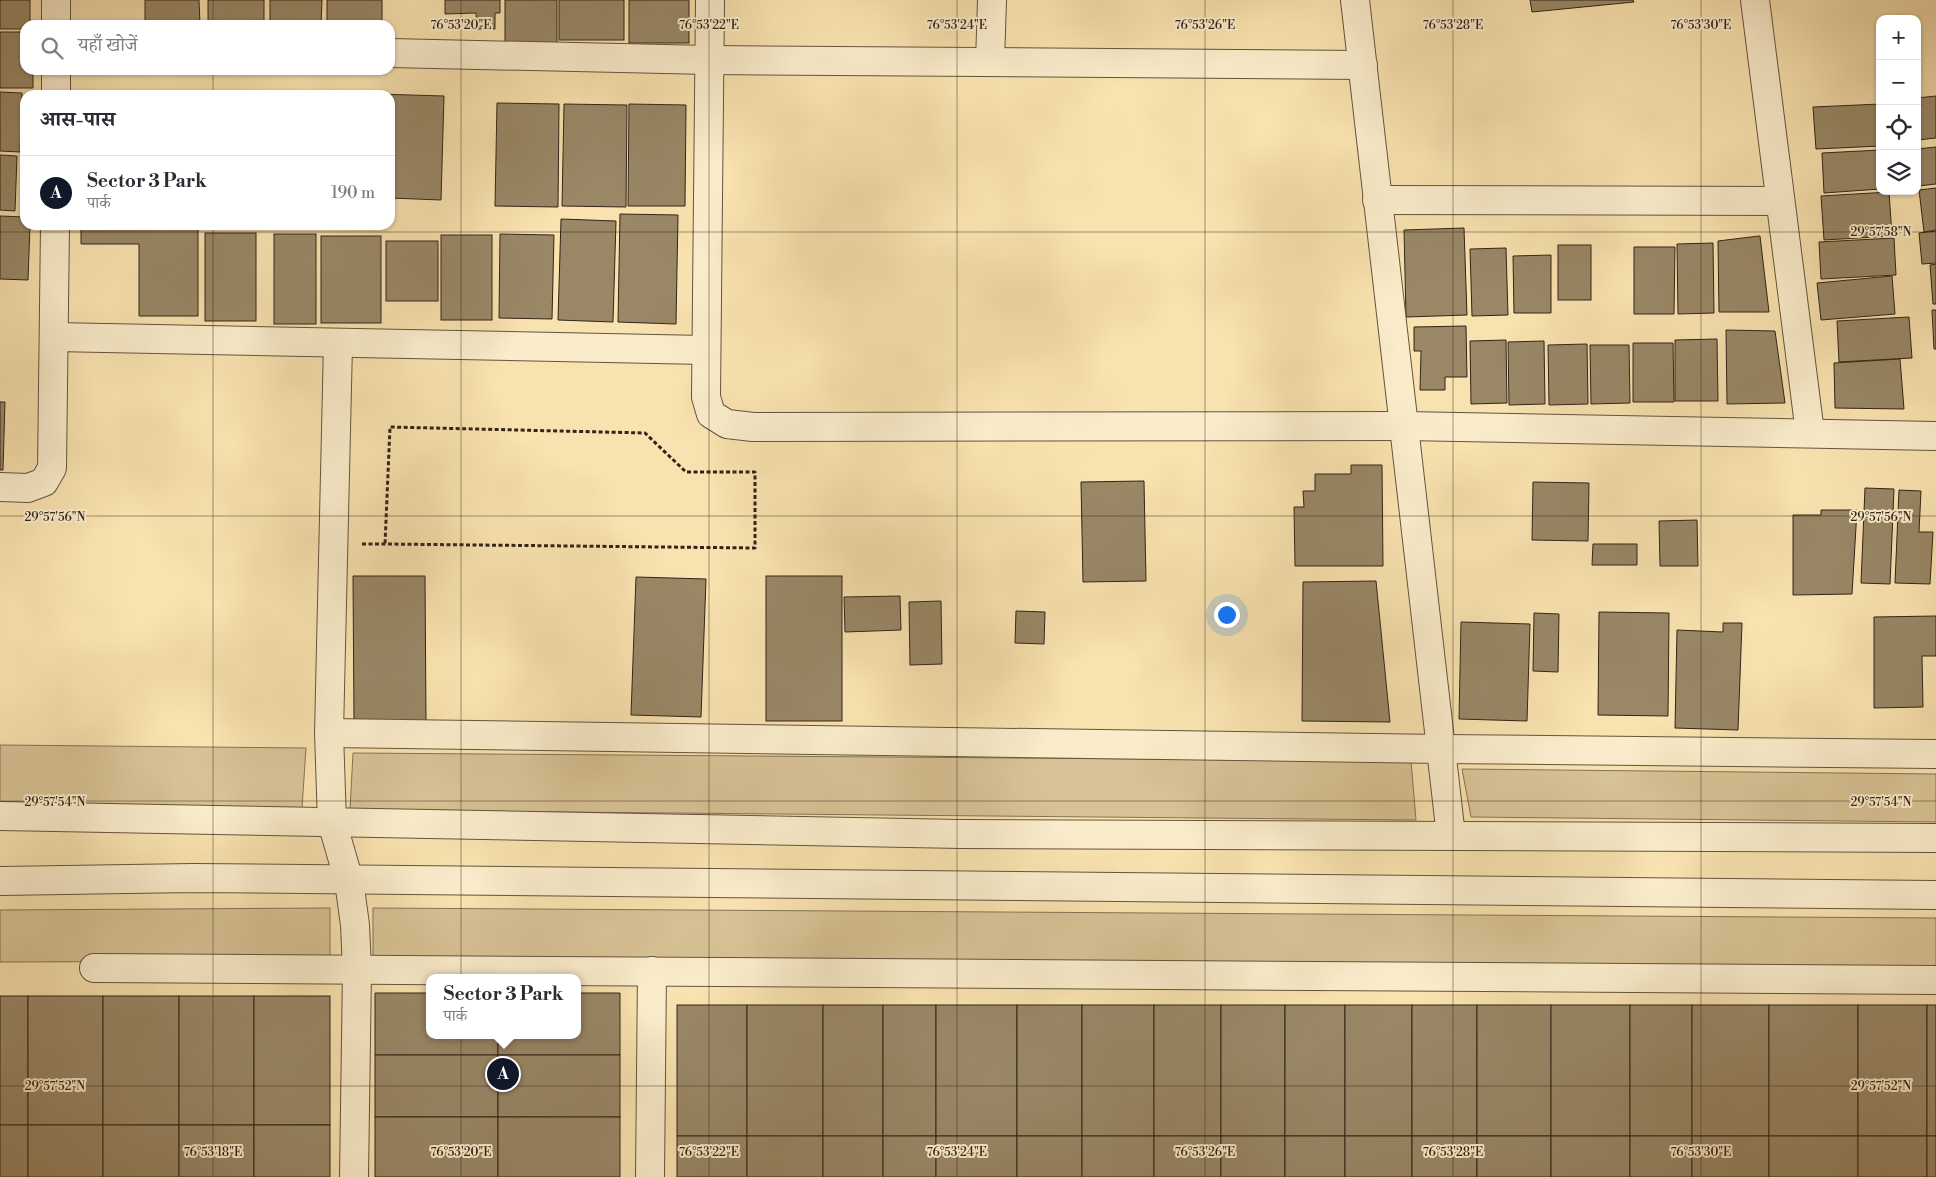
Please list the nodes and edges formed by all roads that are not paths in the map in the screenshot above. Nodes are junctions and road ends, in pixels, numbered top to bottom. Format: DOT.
graph roads {
  1 [pos="56,0"];
  2 [pos="710,0"];
  3 [pos="992,0"];
  4 [pos="1355,0"];
  5 [pos="1755,0"];
  6 [pos="56,20"];
  7 [pos="395,53"];
  8 [pos="709,60"];
  9 [pos="990,62"];
  10 [pos="1363,65"];
  11 [pos="56,75"];
  12 [pos="56,90"];
  13 [pos="1377,200"];
  14 [pos="1780,201"];
  15 [pos="54,230"];
  16 [pos="54,337"];
  17 [pos="338,344"];
  18 [pos="705,350"];
  19 [pos="1404,426"];
  20 [pos="1810,433"];
  21 [pos="1936,436"];
  22 [pos="0,487"];
  23 [pos="330,732"];
  24 [pos="1442,750"];
  25 [pos="1936,754"];
  26 [pos="0,816"];
  27 [pos="332,822"];
  28 [pos="1452,836"];
  29 [pos="1936,838"];
  30 [pos="0,881"];
  31 [pos="349,881"];
  32 [pos="1936,895"];
  33 [pos="94,968"];
  34 [pos="357,970"];
  35 [pos="652,971"];
  36 [pos="1936,980"];
  37 [pos="354,1177"];
  38 [pos="650,1177"];
  1 -- 6 [label="street"];
  2 -- 8 [label="street"];
  3 -- 9 [label="street"];
  4 -- 10 [label="street"];
  5 -- 14 [label="street"];
  7 -- 8 [label="street"];
  8 -- 9 [label="street"];
  8 -- 18 [label="street"];
  9 -- 10 [label="street"];
  10 -- 13 [label="street"];
  11 -- 12 [label="street"];
  13 -- 14 [label="street"];
  13 -- 19 [label="street"];
  14 -- 20 [label="street"];
  15 -- 16 [label="street"];
  16 -- 17 [label="street"];
  16 -- 22 [label="street"];
  17 -- 18 [label="street"];
  17 -- 23 [label="street"];
  18 -- 19 [label="street"];
  19 -- 20 [label="street"];
  19 -- 24 [label="street"];
  20 -- 21 [label="street"];
  23 -- 24 [label="street"];
  23 -- 27 [label="street"];
  24 -- 25 [label="street"];
  24 -- 28 [label="street"];
  26 -- 27 [label="street"];
  27 -- 28 [label="street"];
  27 -- 31 [label="street"];
  28 -- 29 [label="street"];
  30 -- 31 [label="street"];
  31 -- 32 [label="street"];
  31 -- 34 [label="street"];
  33 -- 34 [label="street"];
  34 -- 35 [label="street"];
  34 -- 37 [label="street"];
  35 -- 36 [label="street"];
  35 -- 38 [label="street"];
}
